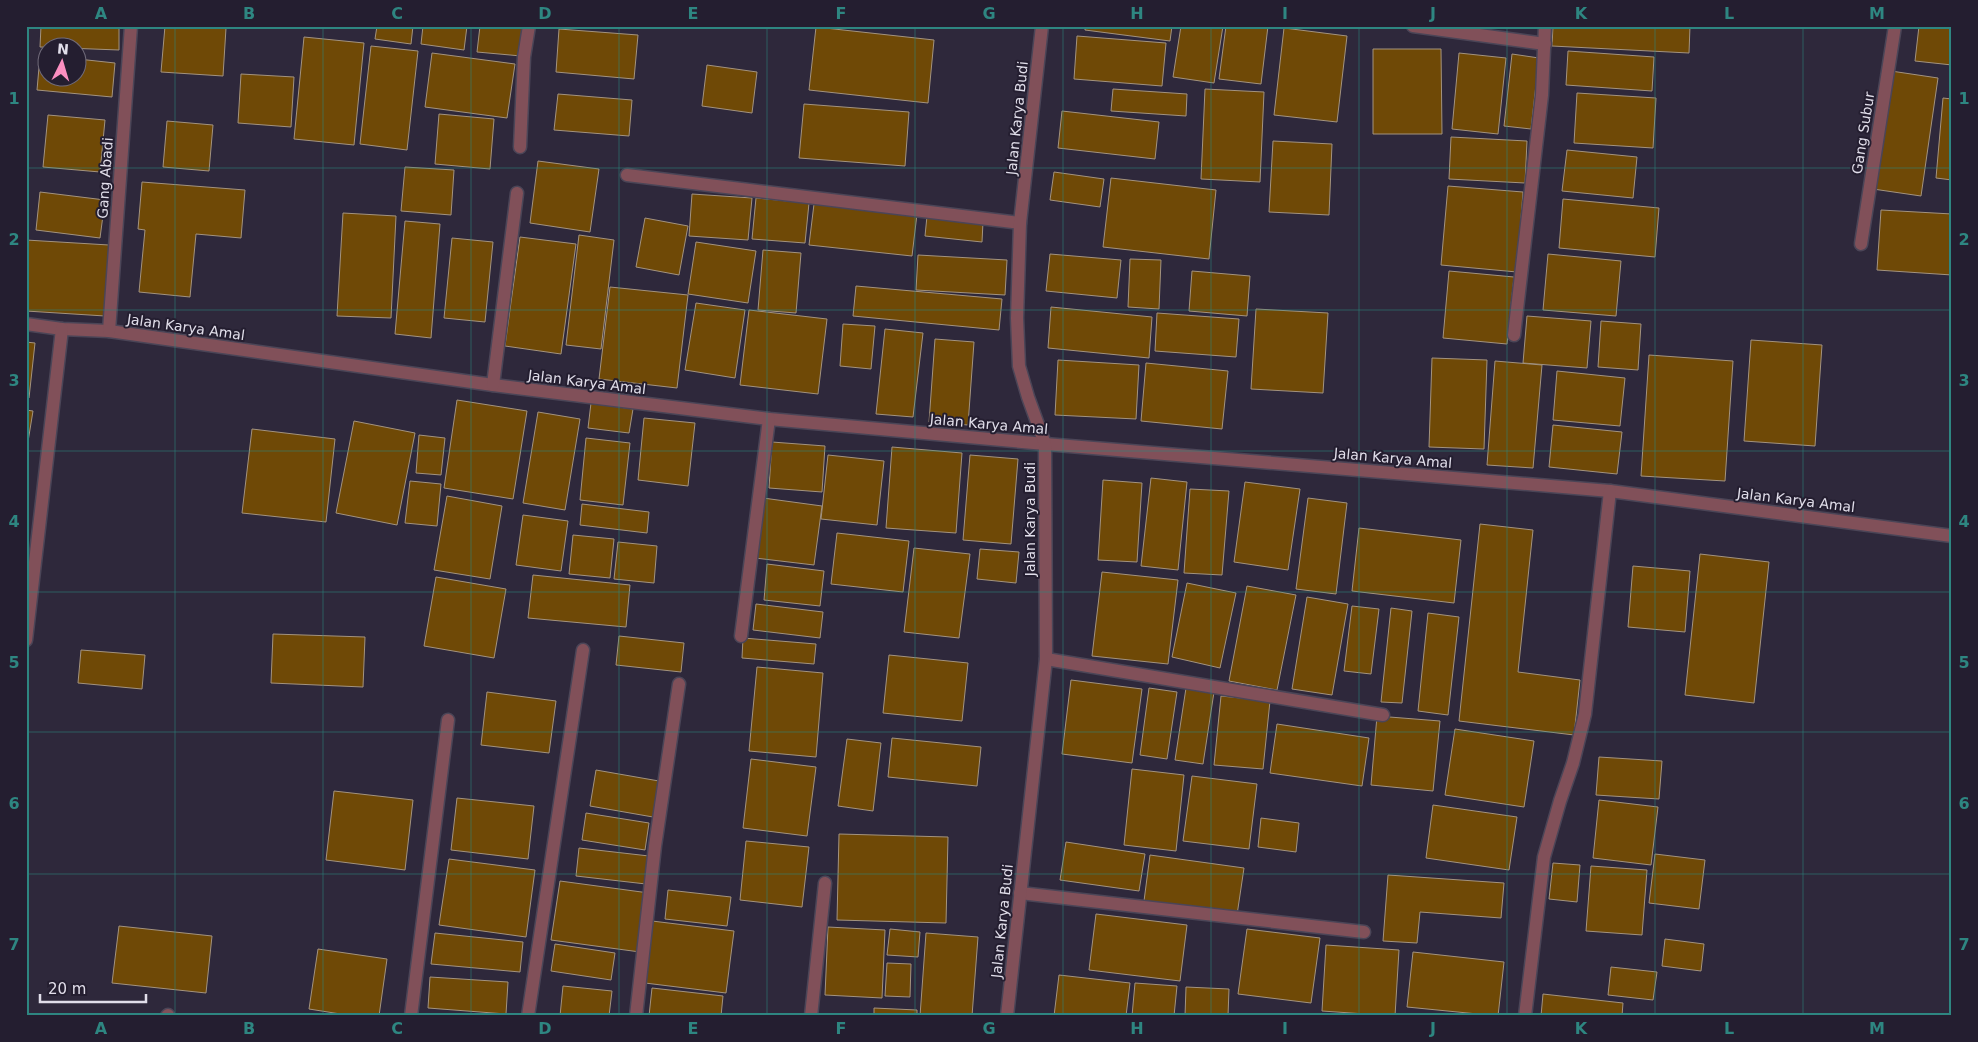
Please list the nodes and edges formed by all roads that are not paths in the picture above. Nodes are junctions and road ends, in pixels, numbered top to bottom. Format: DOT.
graph roads {
  1 [pos="131,26"];
  2 [pos="529,26"];
  3 [pos="1042,26"];
  4 [pos="1412,26"];
  5 [pos="1545,26"];
  6 [pos="1895,26"];
  7 [pos="1545,44"];
  8 [pos="520,147"];
  9 [pos="627,175"];
  10 [pos="517,194"];
  11 [pos="1020,223"];
  12 [pos="1861,244"];
  13 [pos="26,324"];
  14 [pos="62,329"];
  15 [pos="109,331"];
  16 [pos="1514,335"];
  17 [pos="493,385"];
  18 [pos="769,419"];
  19 [pos="1045,444"];
  20 [pos="1610,491"];
  21 [pos="1952,536"];
  22 [pos="741,636"];
  23 [pos="26,640"];
  24 [pos="583,650"];
  25 [pos="1046,659"];
  26 [pos="679,684"];
  27 [pos="1382,715"];
  28 [pos="448,720"];
  29 [pos="825,883"];
  30 [pos="1020,893"];
  31 [pos="1364,932"];
  32 [pos="411,1016"];
  33 [pos="528,1016"];
  34 [pos="636,1016"];
  35 [pos="811,1016"];
  36 [pos="1006,1016"];
  37 [pos="1525,1016"];
  1 -- 15 [label="street, Gang Abadi"];
  2 -- 8 [label="street"];
  3 -- 11 [label="street, Jalan Karya Budi"];
  4 -- 7 [label="street"];
  5 -- 7 [label="street"];
  6 -- 12 [label="street, Gang Subur"];
  7 -- 16 [label="street"];
  9 -- 11 [label="street"];
  10 -- 17 [label="street"];
  11 -- 19 [label="street, Jalan Karya Budi"];
  13 -- 14 [label="street, Jalan Karya Amal"];
  14 -- 15 [label="street, Jalan Karya Amal"];
  14 -- 23 [label="street"];
  15 -- 17 [label="street, Jalan Karya Amal"];
  17 -- 18 [label="street, Jalan Karya Amal"];
  18 -- 19 [label="street, Jalan Karya Amal"];
  18 -- 22 [label="street"];
  19 -- 20 [label="street, Jalan Karya Amal"];
  19 -- 25 [label="street, Jalan Karya Budi"];
  20 -- 21 [label="street, Jalan Karya Amal"];
  20 -- 37 [label="street"];
  24 -- 33 [label="street"];
  25 -- 27 [label="street"];
  25 -- 30 [label="street, Jalan Karya Budi"];
  26 -- 34 [label="street"];
  28 -- 32 [label="street"];
  29 -- 35 [label="street"];
  30 -- 31 [label="street"];
  30 -- 36 [label="street, Jalan Karya Budi"];
}
